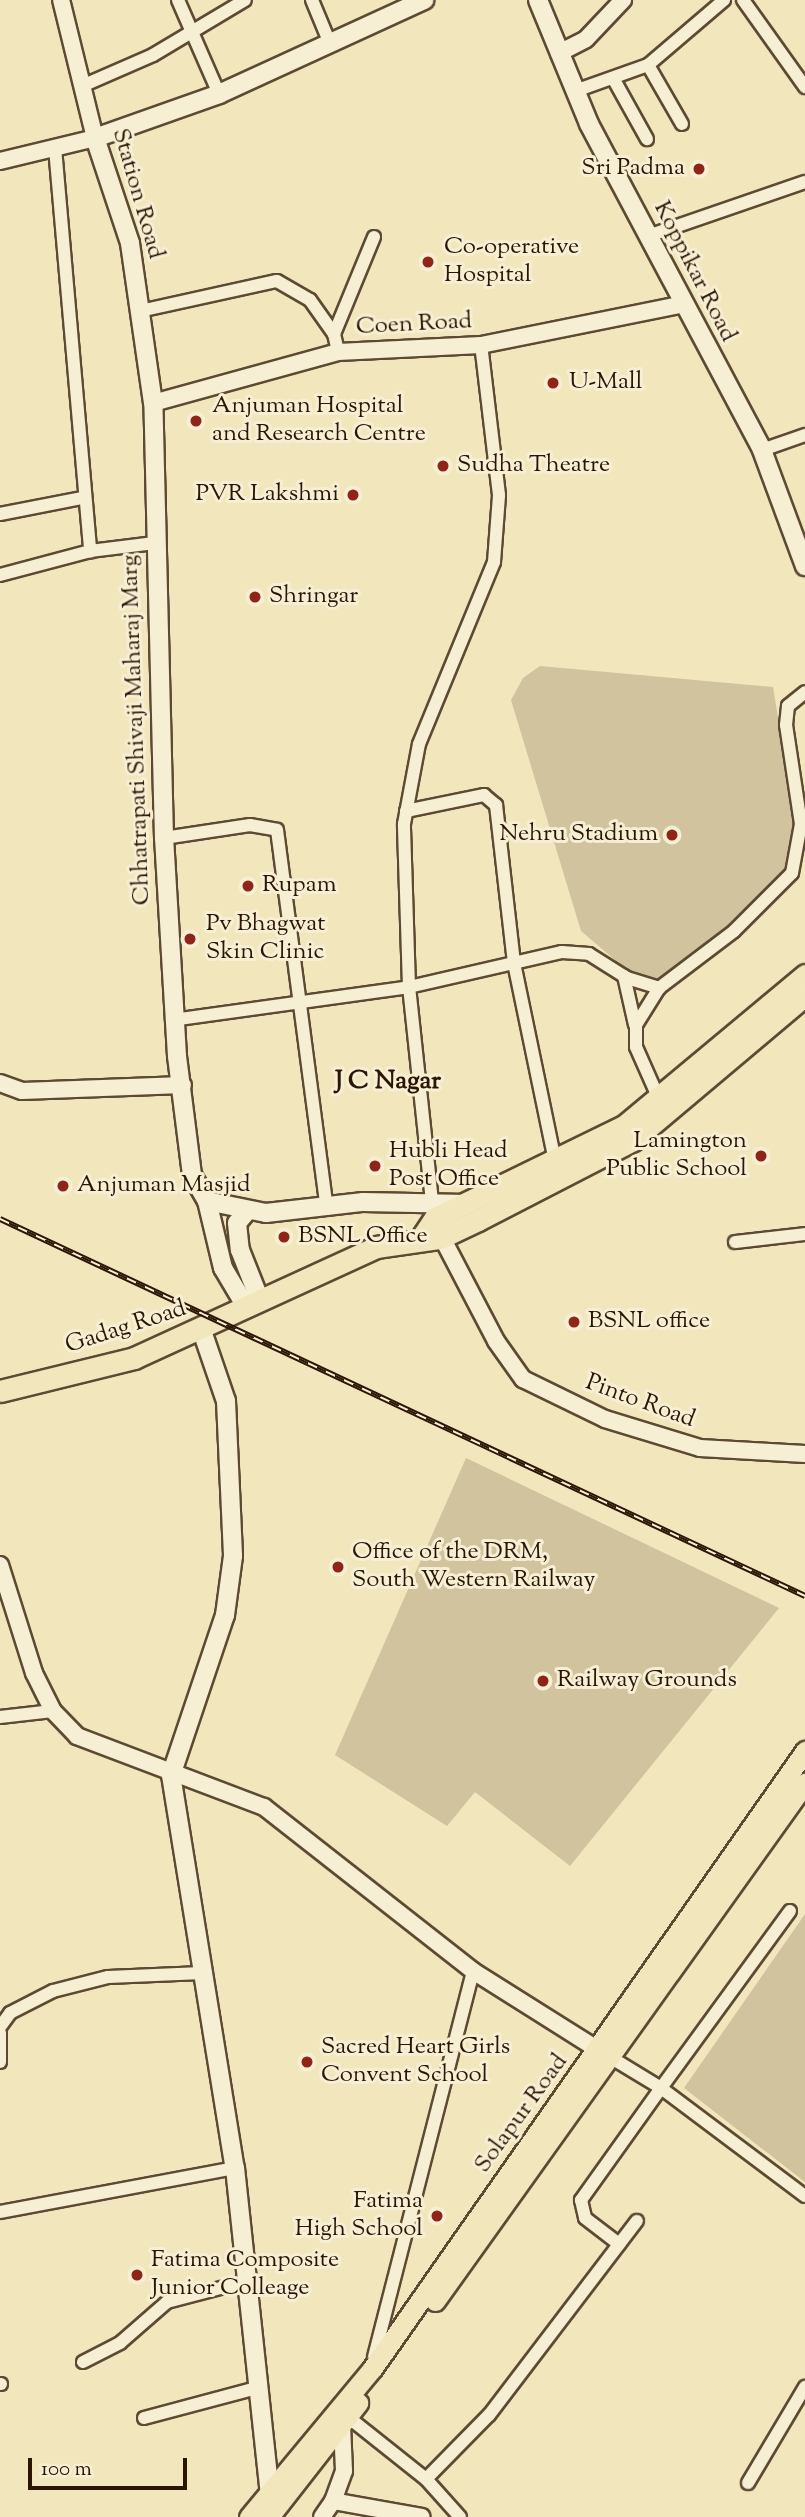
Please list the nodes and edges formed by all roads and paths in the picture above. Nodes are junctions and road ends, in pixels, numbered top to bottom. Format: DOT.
graph roads {
  1 [pos="61,0"];
  2 [pos="178,0"];
  3 [pos="245,0"];
  4 [pos="312,0"];
  5 [pos="424,0"];
  6 [pos="538,0"];
  7 [pos="623,0"];
  8 [pos="724,0"];
  9 [pos="743,0"];
  10 [pos="191,30"];
  11 [pos="329,41"];
  12 [pos="559,53"];
  13 [pos="648,65"];
  14 [pos="613,78"];
  15 [pos="82,86"];
  16 [pos="805,87"];
  17 [pos="575,91"];
  18 [pos="219,94"];
  19 [pos="682,124"];
  20 [pos="95,138"];
  21 [pos="647,139"];
  22 [pos="55,148"];
  23 [pos="0,161"];
  24 [pos="805,182"];
  25 [pos="648,236"];
  26 [pos="374,237"];
  27 [pos="680,305"];
  28 [pos="140,311"];
  29 [pos="334,334"];
  30 [pos="481,345"];
  31 [pos="338,352"];
  32 [pos="153,403"];
  33 [pos="805,435"];
  34 [pos="762,450"];
  35 [pos="82,498"];
  36 [pos="0,514"];
  37 [pos="155,543"];
  38 [pos="89,551"];
  39 [pos="805,566"];
  40 [pos="0,575"];
  41 [pos="805,692"];
  42 [pos="406,811"];
  43 [pos="164,838"];
  44 [pos="803,849"];
  45 [pos="514,963"];
  46 [pos="805,975"];
  47 [pos="624,976"];
  48 [pos="409,986"];
  49 [pos="659,988"];
  50 [pos="805,995"];
  51 [pos="303,1002"];
  52 [pos="172,1020"];
  53 [pos="635,1025"];
  54 [pos="0,1083"];
  55 [pos="183,1085"];
  56 [pos="659,1099"];
  57 [pos="555,1161"];
  58 [pos="207,1200"];
  59 [pos="327,1209"];
  60 [pos="248,1210"];
  61 [pos="432,1223"];
  62 [pos="805,1234"];
  63 [pos="735,1242"];
  64 [pos="252,1302"];
  65 [pos="202,1331"];
  66 [pos="6,1388"];
  67 [pos="805,1454"];
  68 [pos="0,1565"];
  69 [pos="52,1711"];
  70 [pos="0,1717"];
  71 [pos="805,1751"];
  72 [pos="171,1775"];
  73 [pos="805,1783"];
  74 [pos="790,1911"];
  75 [pos="473,1971"];
  76 [pos="202,1973"];
  77 [pos="0,2027"];
  78 [pos="0,2033"];
  79 [pos="604,2053"];
  80 [pos="0,2062"];
  81 [pos="661,2088"];
  82 [pos="235,2168"];
  83 [pos="805,2196"];
  84 [pos="0,2211"];
  85 [pos="637,2221"];
  86 [pos="619,2244"];
  87 [pos="247,2281"];
  88 [pos="82,2362"];
  89 [pos="372,2369"];
  90 [pos="805,2386"];
  91 [pos="257,2388"];
  92 [pos="144,2418"];
  93 [pos="345,2421"];
  94 [pos="426,2479"];
  95 [pos="748,2483"];
  96 [pos="333,2501"];
  97 [pos="262,2512"];
  98 [pos="323,2517"];
  99 [pos="422,2517"];
  100 [pos="460,2517"];
  1 -- 15 [label="street, Station Road"];
  2 -- 10 [label="street"];
  3 -- 10 [label="street"];
  4 -- 11 [label="street"];
  5 -- 11 [label="main road"];
  6 -- 12 [label="main road, Koppikar Road"];
  7 -- 12 [label="street"];
  8 -- 13 [label="street"];
  9 -- 16 [label="street"];
  10 -- 15 [label="street"];
  10 -- 18 [label="street"];
  11 -- 18 [label="main road"];
  12 -- 17 [label="main road, Koppikar Road"];
  13 -- 14 [label="street"];
  13 -- 19 [label="street"];
  14 -- 17 [label="street"];
  14 -- 21 [label="street"];
  15 -- 20 [label="street, Station Road"];
  17 -- 25 [label="main road, Koppikar Road"];
  18 -- 20 [label="main road"];
  20 -- 22 [label="street"];
  20 -- 28 [label="main road, Station Road"];
  22 -- 23 [label="street"];
  22 -- 35 [label="street"];
  24 -- 25 [label="street"];
  25 -- 27 [label="main road, Koppikar Road"];
  26 -- 29 [label="street"];
  27 -- 30 [label="street, Coen Road"];
  27 -- 34 [label="main road, Koppikar Road"];
  28 -- 29 [label="street"];
  28 -- 32 [label="main road, Station Road"];
  29 -- 31 [label="street"];
  30 -- 31 [label="street, Coen Road"];
  30 -- 42 [label="street"];
  31 -- 32 [label="street, Coen Road"];
  32 -- 37 [label="main road, Chhatrapati Shivaji Maharaj Marg"];
  33 -- 34 [label="street"];
  34 -- 39 [label="main road, Koppikar Road"];
  35 -- 36 [label="street"];
  35 -- 38 [label="street"];
  37 -- 38 [label="street"];
  37 -- 43 [label="main road, Chhatrapati Shivaji Maharaj Marg"];
  38 -- 40 [label="street"];
  41 -- 44 [label="street"];
  42 -- 45 [label="street"];
  42 -- 48 [label="street"];
  43 -- 51 [label="street"];
  43 -- 52 [label="main road, Chhatrapati Shivaji Maharaj Marg"];
  44 -- 49 [label="street"];
  45 -- 47 [label="street"];
  45 -- 48 [label="street"];
  45 -- 57 [label="street"];
  46 -- 56 [label="highway"];
  47 -- 49 [label="street"];
  47 -- 53 [label="street"];
  48 -- 51 [label="street"];
  48 -- 61 [label="street"];
  49 -- 53 [label="street"];
  50 -- 61 [label="highway"];
  51 -- 52 [label="street"];
  51 -- 59 [label="street"];
  52 -- 55 [label="main road, Chhatrapati Shivaji Maharaj Marg"];
  53 -- 56 [label="street"];
  54 -- 55 [label="street"];
  55 -- 58 [label="main road"];
  56 -- 57 [label="highway"];
  57 -- 61 [label="highway"];
  58 -- 60 [label="main road"];
  58 -- 64 [label="main road"];
  59 -- 60 [label="main road"];
  59 -- 61 [label="main road"];
  60 -- 64 [label="main road"];
  61 -- 64 [label="highway, Gadag Road"];
  61 -- 67 [label="street, Pinto Road"];
  62 -- 63 [label="street"];
  64 -- 65 [label="highway, Gadag Road"];
  65 -- 66 [label="highway, Gadag Road"];
  65 -- 72 [label="main road"];
  68 -- 69 [label="street"];
  69 -- 70 [label="street"];
  69 -- 72 [label="street"];
  71 -- 79 [label="main road, Solapur Road"];
  72 -- 75 [label="street"];
  72 -- 76 [label="main road"];
  73 -- 79 [label="main road, Solapur Road"];
  74 -- 81 [label="street"];
  75 -- 79 [label="street"];
  75 -- 89 [label="street"];
  76 -- 77 [label="street"];
  76 -- 82 [label="main road"];
  78 -- 80 [label="street"];
  79 -- 81 [label="street"];
  79 -- 89 [label="main road, Solapur Road"];
  79 -- 93 [label="main road, Solapur Road"];
  81 -- 83 [label="street"];
  81 -- 86 [label="street"];
  82 -- 84 [label="street"];
  82 -- 87 [label="main road"];
  85 -- 86 [label="street"];
  86 -- 94 [label="street"];
  87 -- 88 [label="street"];
  87 -- 91 [label="main road"];
  89 -- 97 [label="main road, Solapur Road"];
  90 -- 95 [label="street"];
  91 -- 92 [label="street"];
  91 -- 97 [label="main road"];
  93 -- 94 [label="street"];
  93 -- 96 [label="street"];
  93 -- 97 [label="main road, Solapur Road"];
  94 -- 100 [label="street"];
  96 -- 98 [label="street"];
  96 -- 99 [label="street"];
}
